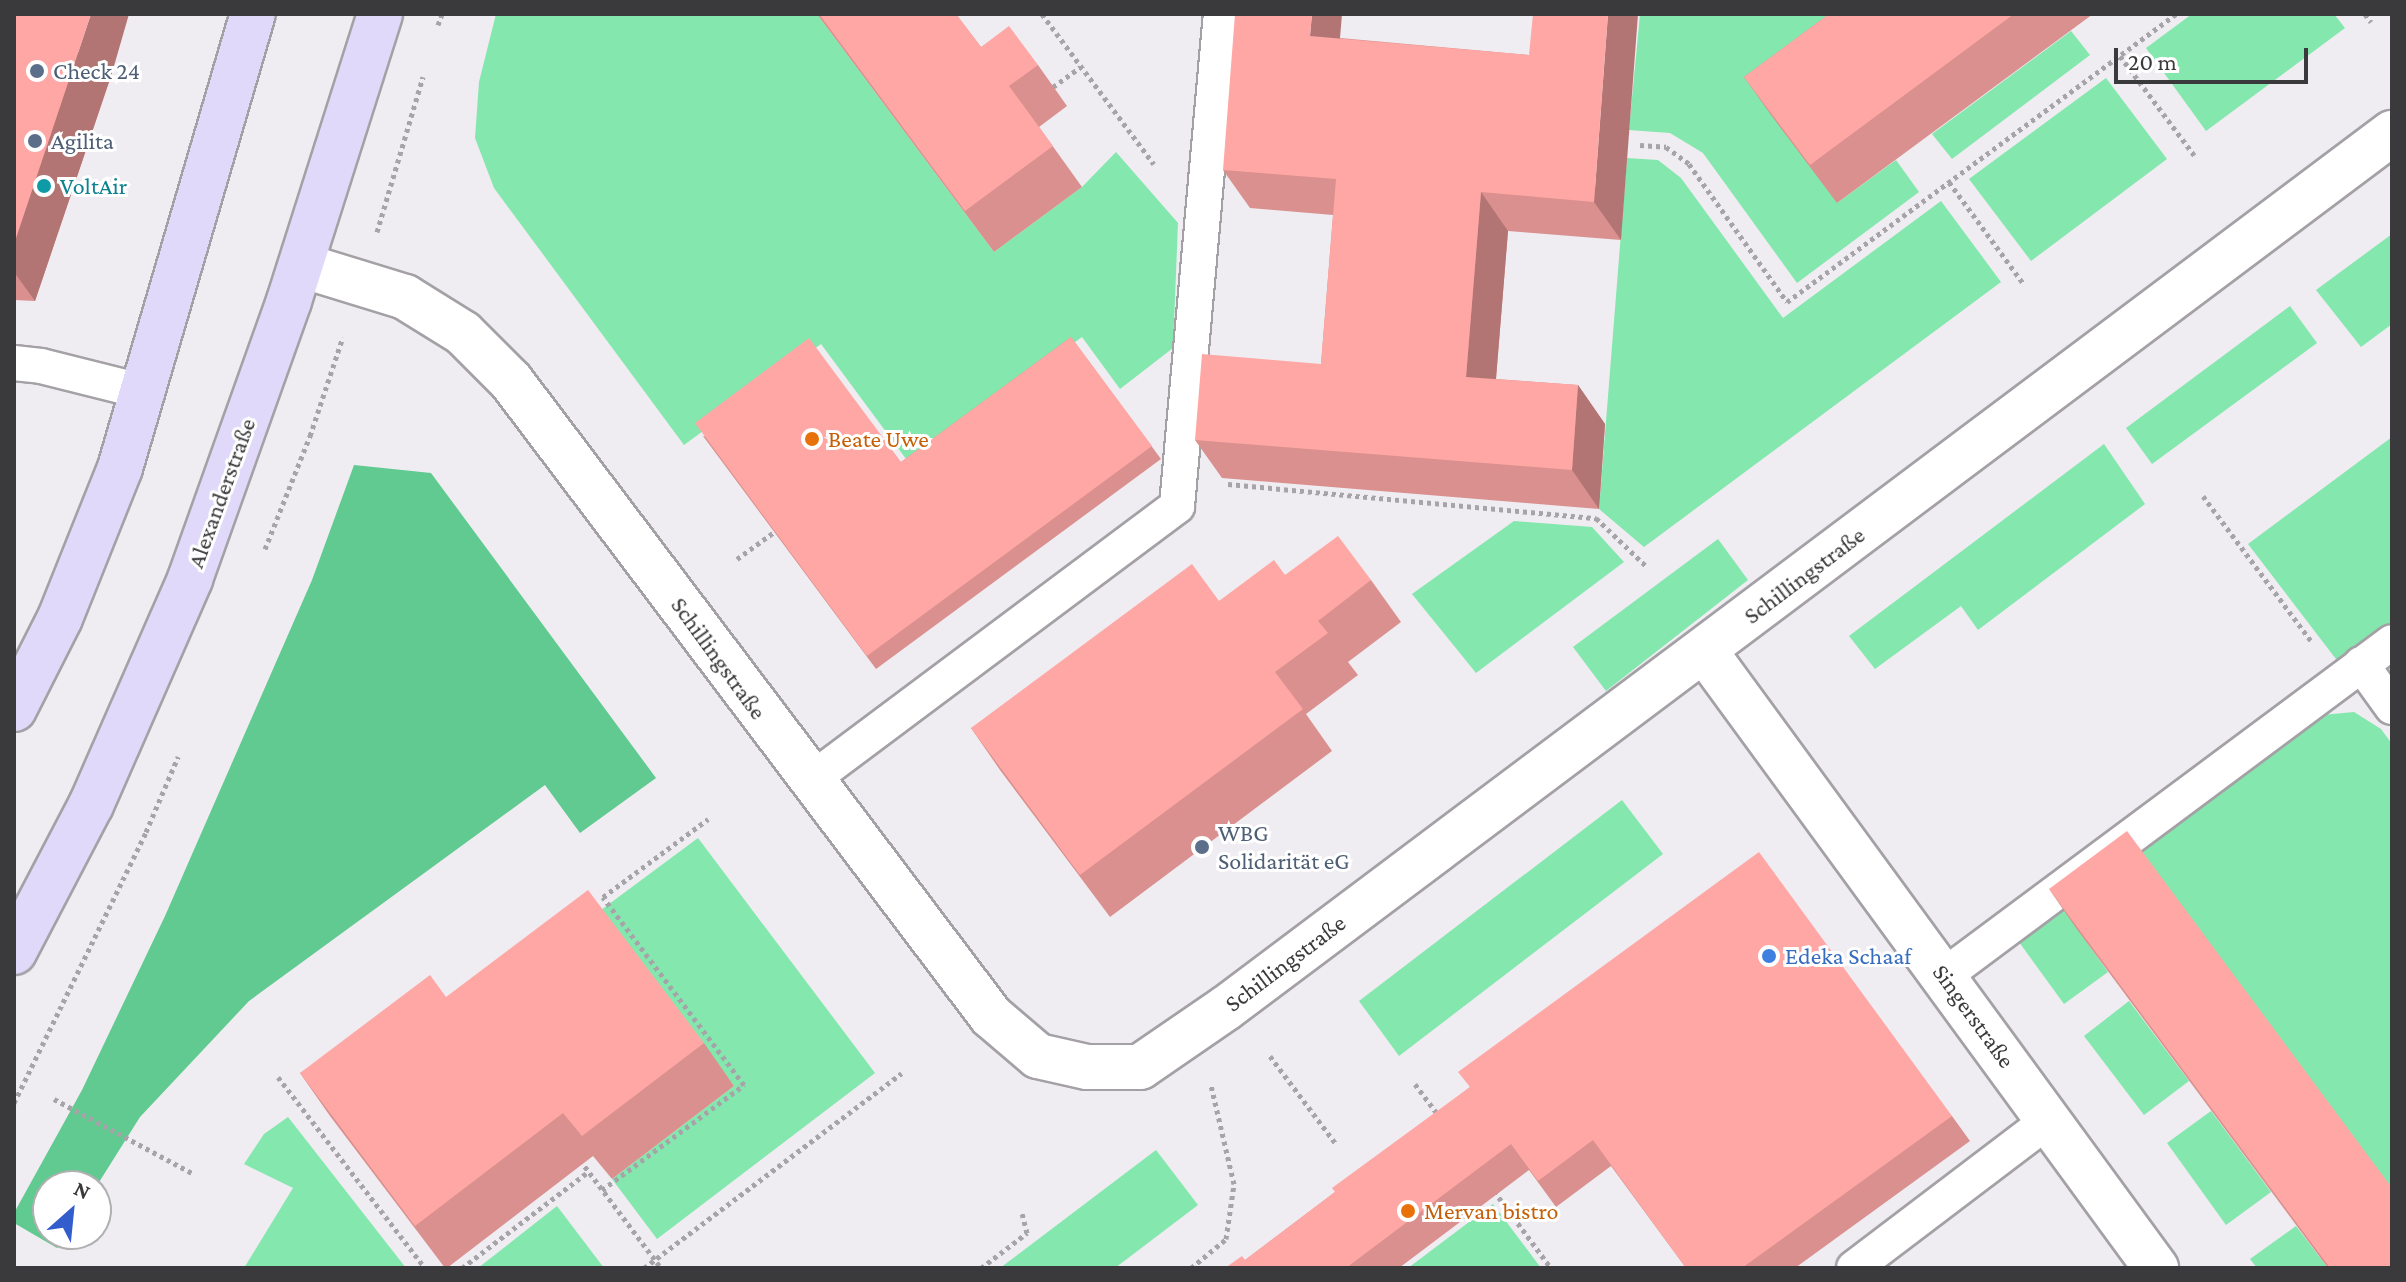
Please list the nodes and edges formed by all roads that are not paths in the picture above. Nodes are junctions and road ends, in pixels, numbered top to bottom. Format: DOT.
graph roads {
  1 [pos="253,14"];
  2 [pos="380,14"];
  3 [pos="1221,14"];
  4 [pos="2392,133"];
  5 [pos="301,265"];
  6 [pos="14,363"];
  7 [pos="145,392"];
  8 [pos="2392,642"];
  9 [pos="1704,650"];
  10 [pos="2351,672"];
  11 [pos="2392,707"];
  12 [pos="14,709"];
  13 [pos="811,780"];
  14 [pos="14,952"];
  15 [pos="1945,975"];
  16 [pos="2049,1120"];
  17 [pos="1854,1268"];
  18 [pos="2156,1268"];
  1 -- 7 [label="main road"];
  2 -- 5 [label="main road, Alexanderstraße"];
  3 -- 13 [label="lane"];
  4 -- 9 [label="street, Schillingstraße"];
  5 -- 13 [label="street, Schillingstraße"];
  5 -- 14 [label="main road, Alexanderstraße"];
  6 -- 7 [label="lane"];
  7 -- 12 [label="main road"];
  8 -- 10 [label="lane"];
  9 -- 13 [label="street, Schillingstraße"];
  9 -- 15 [label="street, Singerstraße"];
  10 -- 11 [label="lane"];
  10 -- 15 [label="lane"];
  15 -- 16 [label="street, Singerstraße"];
  16 -- 17 [label="lane"];
  16 -- 18 [label="street, Singerstraße"];
}
